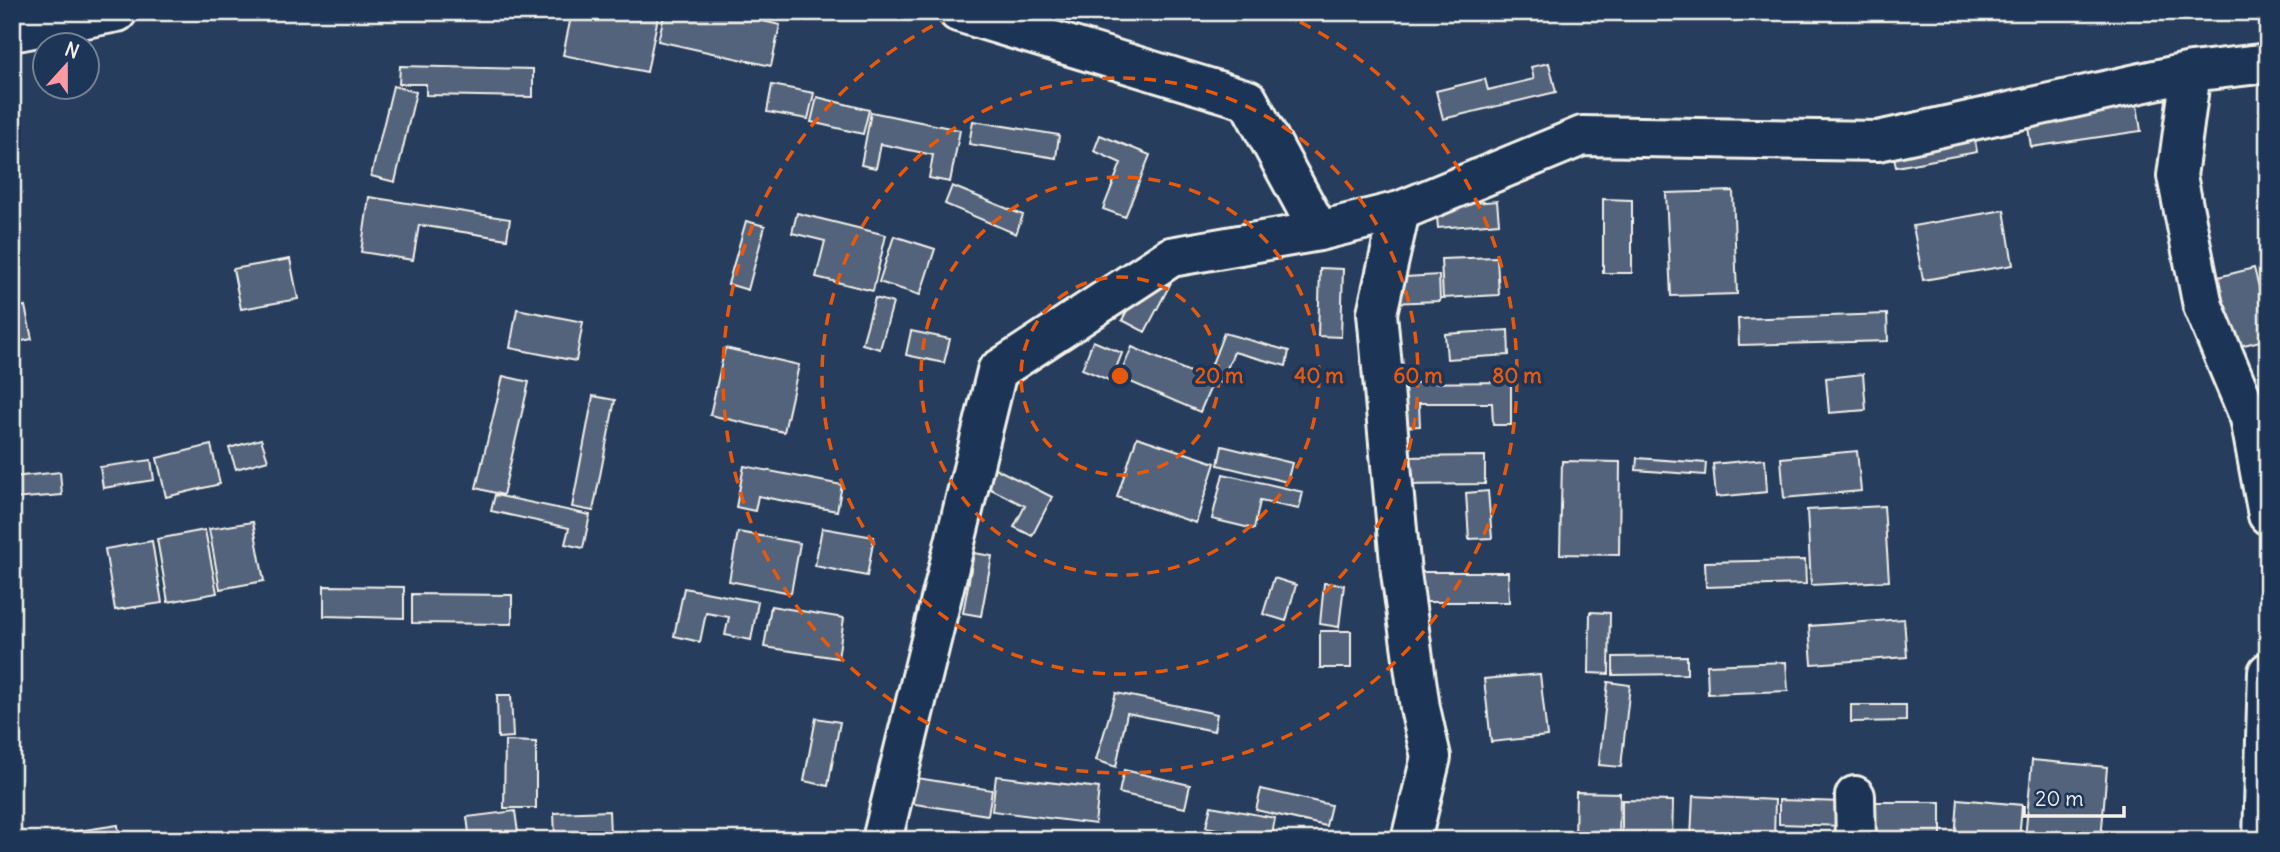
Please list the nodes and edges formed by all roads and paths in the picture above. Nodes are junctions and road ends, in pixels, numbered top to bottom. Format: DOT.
graph roads {
  1 [pos="117,12"];
  2 [pos="958,12"];
  3 [pos="12,32"];
  4 [pos="2268,63"];
  5 [pos="2190,72"];
  6 [pos="1400,211"];
  7 [pos="1319,231"];
  8 [pos="2268,515"];
  9 [pos="2268,672"];
  10 [pos="1854,796"];
  11 [pos="882,840"];
  12 [pos="1411,840"];
  13 [pos="1856,840"];
  14 [pos="2263,840"];
  1 -- 3 [label="street"];
  2 -- 7 [label="street"];
  4 -- 5 [label="street"];
  5 -- 6 [label="street"];
  5 -- 8 [label="street"];
  6 -- 7 [label="street"];
  6 -- 12 [label="street"];
  7 -- 11 [label="street"];
  9 -- 14 [label="street"];
  10 -- 13 [label="street"];
}
